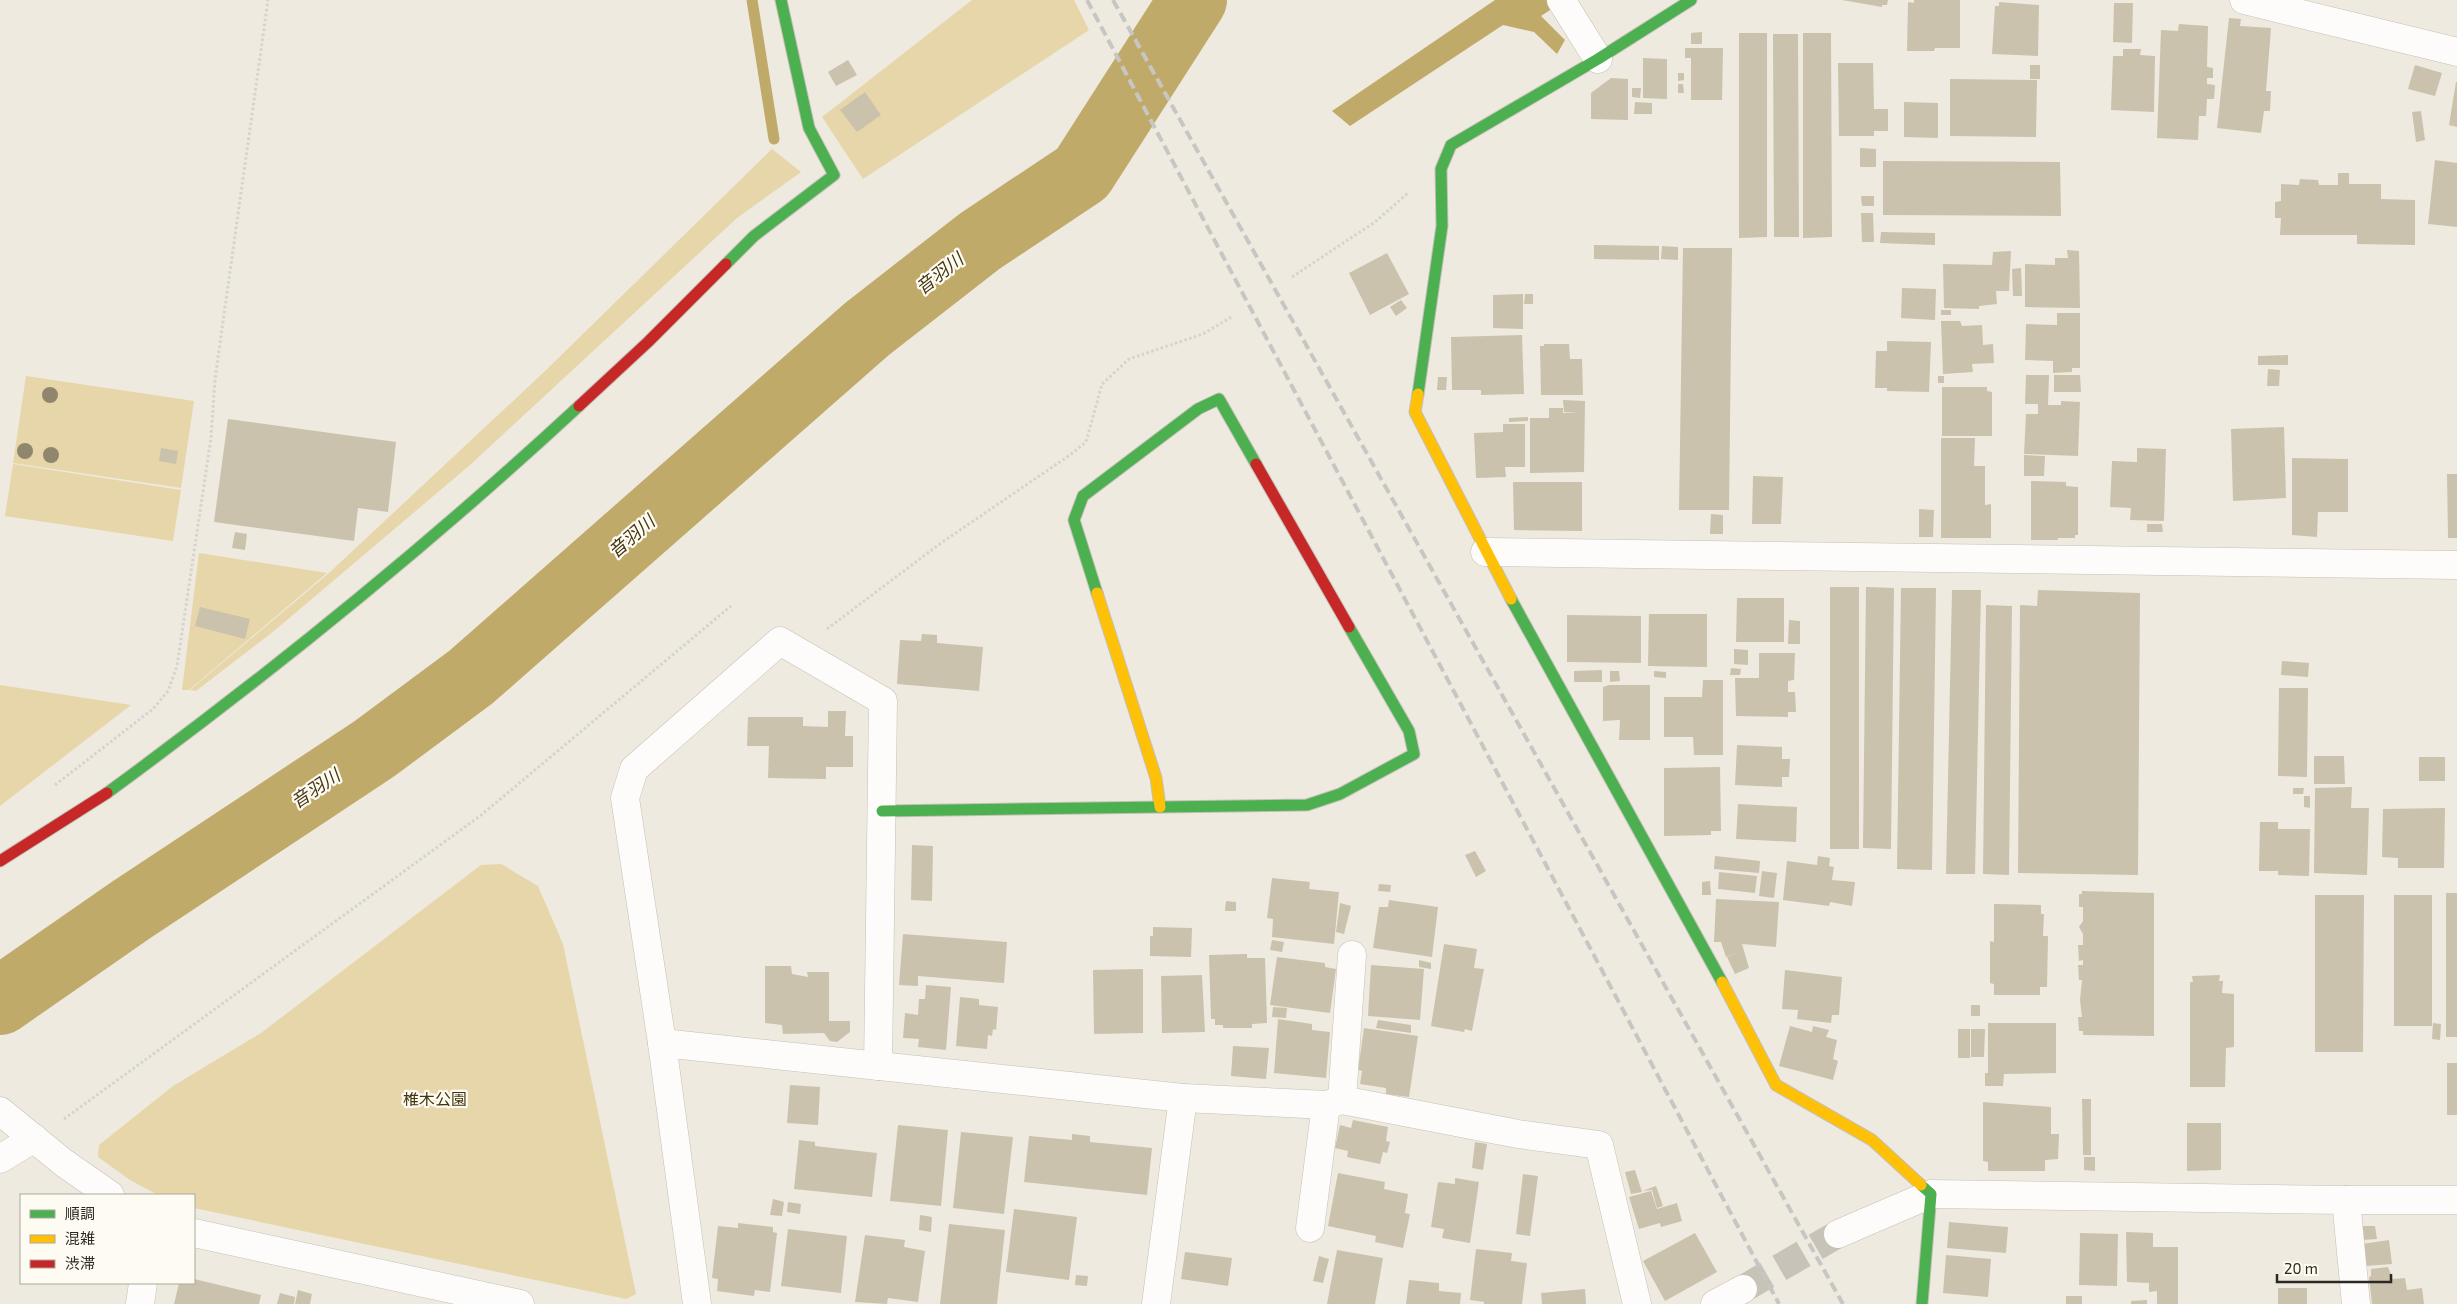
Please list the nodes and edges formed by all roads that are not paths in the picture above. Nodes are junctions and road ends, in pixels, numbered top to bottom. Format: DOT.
graph roads {
  1 [pos="781,0"];
  2 [pos="1561,0"];
  3 [pos="1691,0"];
  4 [pos="2244,0"];
  5 [pos="1590,48"];
  6 [pos="2457,52"];
  7 [pos="1485,552"];
  8 [pos="2457,565"];
  9 [pos="1160,806"];
  10 [pos="882,811"];
  11 [pos="0,861"];
  12 [pos="1352,955"];
  13 [pos="662,1043"];
  14 [pos="878,1066"];
  15 [pos="1183,1098"];
  16 [pos="1334,1102"];
  17 [pos="0,1111"];
  18 [pos="29,1134"];
  19 [pos="0,1159"];
  20 [pos="109,1194"];
  21 [pos="1931,1194"];
  22 [pos="2346,1200"];
  23 [pos="2457,1200"];
  24 [pos="1310,1228"];
  25 [pos="195,1233"];
  26 [pos="1838,1234"];
  27 [pos="143,1284"];
  28 [pos="1744,1289"];
  29 [pos="140,1304"];
  30 [pos="520,1304"];
  31 [pos="697,1304"];
  32 [pos="1156,1304"];
  33 [pos="1637,1304"];
  34 [pos="1715,1304"];
  35 [pos="1922,1304"];
  36 [pos="2356,1304"];
  1 -- 11 [label="street"];
  2 -- 5 [label="street"];
  3 -- 5 [label="street"];
  4 -- 6 [label="street"];
  5 -- 7 [label="street"];
  7 -- 8 [label="street"];
  7 -- 21 [label="street"];
  9 -- 9 [label="street"];
  9 -- 10 [label="street"];
  10 -- 13 [label="street"];
  10 -- 14 [label="street"];
  12 -- 16 [label="street"];
  13 -- 14 [label="street"];
  13 -- 31 [label="street"];
  14 -- 15 [label="street"];
  15 -- 16 [label="street"];
  15 -- 32 [label="street"];
  16 -- 24 [label="street"];
  16 -- 33 [label="street"];
  17 -- 18 [label="street"];
  18 -- 19 [label="street"];
  18 -- 20 [label="street"];
  21 -- 22 [label="street"];
  21 -- 26 [label="street"];
  21 -- 35 [label="street"];
  22 -- 23 [label="street"];
  22 -- 36 [label="street"];
  25 -- 30 [label="street"];
  27 -- 29 [label="street"];
  28 -- 34 [label="street"];
}
